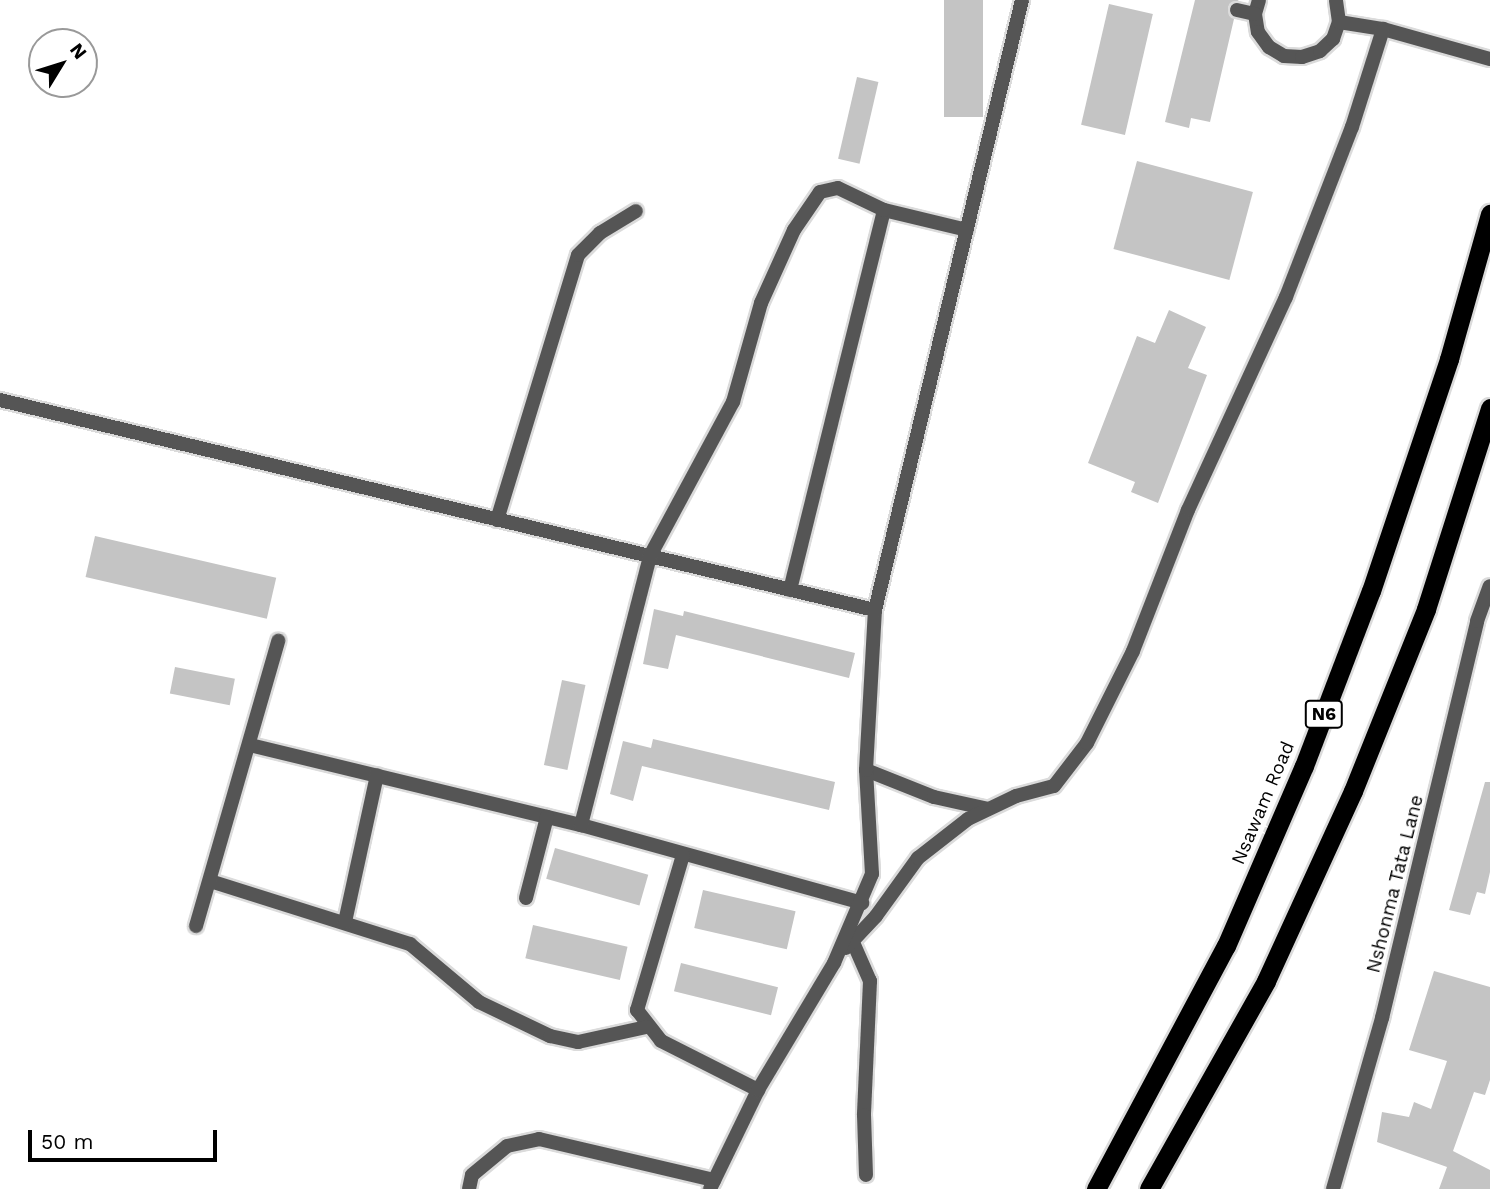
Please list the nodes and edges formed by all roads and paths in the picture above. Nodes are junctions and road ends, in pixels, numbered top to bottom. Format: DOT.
graph roads {
  1 [pos="1022,0"];
  2 [pos="1336,0"];
  3 [pos="1257,7"];
  4 [pos="1237,10"];
  5 [pos="1339,22"];
  6 [pos="1383,29"];
  7 [pos="1490,59"];
  8 [pos="884,210"];
  9 [pos="636,211"];
  10 [pos="1490,214"];
  11 [pos="967,230"];
  12 [pos="0,401"];
  13 [pos="1490,408"];
  14 [pos="497,520"];
  15 [pos="650,556"];
  16 [pos="1490,586"];
  17 [pos="790,590"];
  18 [pos="875,610"];
  19 [pos="278,640"];
  20 [pos="250,745"];
  21 [pos="866,770"];
  22 [pos="377,775"];
  23 [pos="988,809"];
  24 [pos="547,817"];
  25 [pos="581,825"];
  26 [pos="683,855"];
  27 [pos="210,881"];
  28 [pos="526,898"];
  29 [pos="862,903"];
  30 [pos="345,922"];
  31 [pos="196,926"];
  32 [pos="852,940"];
  33 [pos="834,963"];
  34 [pos="646,1027"];
  35 [pos="758,1090"];
  36 [pos="866,1175"];
  37 [pos="712,1184"];
  38 [pos="469,1189"];
  39 [pos="1096,1189"];
  40 [pos="1149,1189"];
  41 [pos="1333,1189"];
  1 -- 11 [label="street"];
  2 -- 5 [label="street"];
  3 -- 4 [label="street"];
  3 -- 5 [label="street"];
  5 -- 6 [label="street"];
  6 -- 7 [label="street"];
  6 -- 23 [label="street"];
  8 -- 11 [label="street"];
  8 -- 15 [label="street"];
  8 -- 17 [label="street"];
  9 -- 14 [label="street"];
  10 -- 39 [label="highway, Nsawam Road / N6"];
  11 -- 18 [label="street"];
  12 -- 14 [label="street"];
  13 -- 40 [label="highway"];
  14 -- 15 [label="street"];
  15 -- 17 [label="street"];
  15 -- 25 [label="street"];
  16 -- 41 [label="street, Nshonma Tata Lane"];
  17 -- 18 [label="street"];
  18 -- 21 [label="street"];
  19 -- 20 [label="street"];
  20 -- 22 [label="street"];
  20 -- 27 [label="street"];
  21 -- 23 [label="street"];
  21 -- 29 [label="street"];
  22 -- 24 [label="street"];
  22 -- 30 [label="street"];
  23 -- 32 [label="street"];
  24 -- 25 [label="street"];
  24 -- 28 [label="street"];
  25 -- 26 [label="street"];
  26 -- 29 [label="street"];
  26 -- 34 [label="street"];
  27 -- 30 [label="street"];
  27 -- 31 [label="street"];
  29 -- 33 [label="street"];
  30 -- 34 [label="street"];
  32 -- 33 [label="street"];
  32 -- 36 [label="street"];
  33 -- 35 [label="street"];
  34 -- 35 [label="street"];
  35 -- 37 [label="street"];
  37 -- 38 [label="street"];
}
